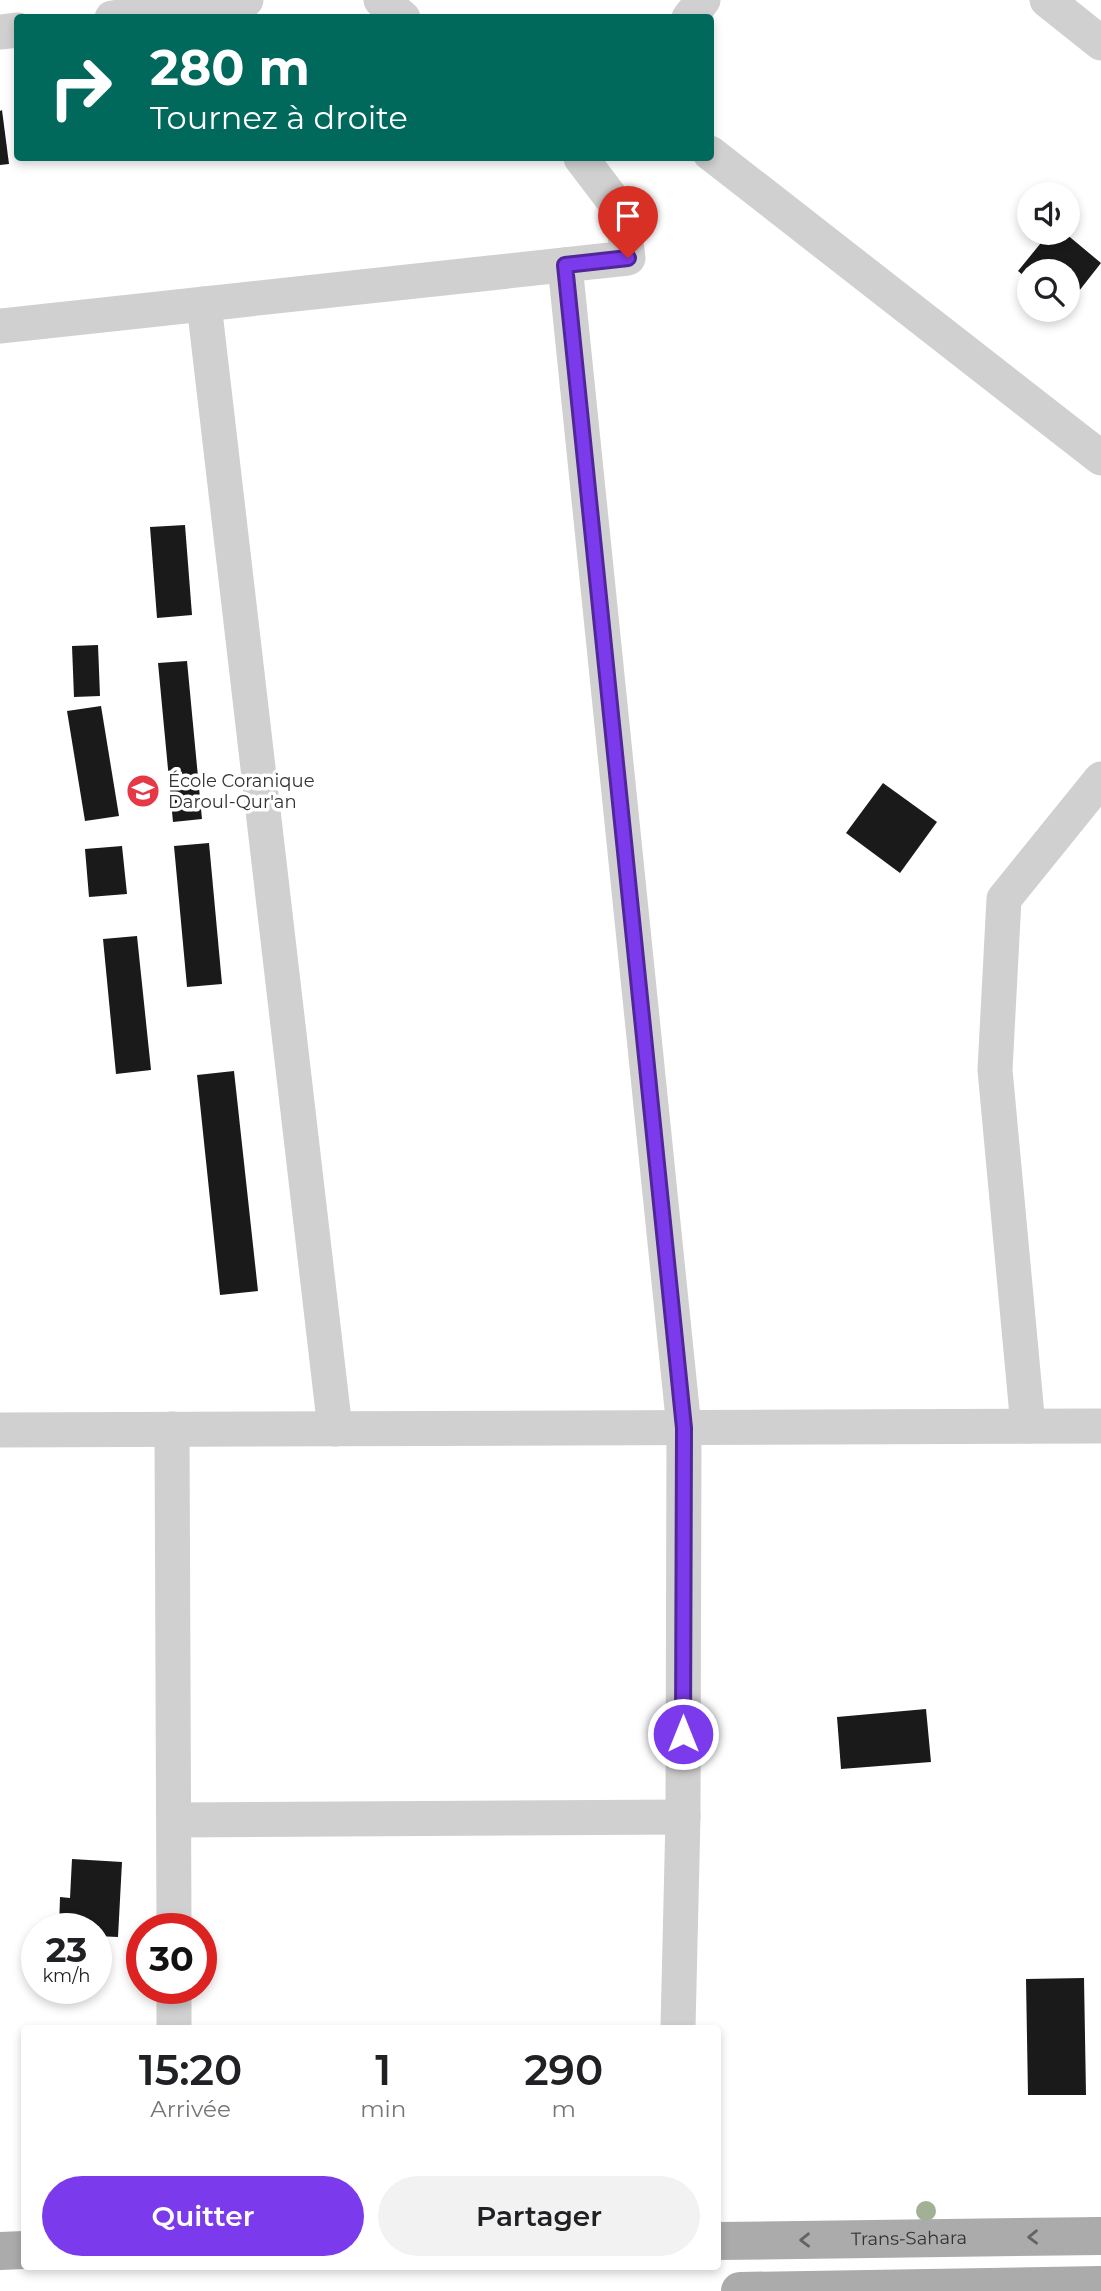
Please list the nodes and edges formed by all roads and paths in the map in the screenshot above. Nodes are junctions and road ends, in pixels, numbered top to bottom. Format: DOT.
graph roads {
  1 [pos="246,0"];
  2 [pos="381,0"];
  3 [pos="703,0"];
  4 [pos="1046,0"];
  5 [pos="141,14"];
  6 [pos="398,14"];
  7 [pos="692,14"];
  8 [pos="1101,43"];
  9 [pos="714,156"];
  10 [pos="583,161"];
  11 [pos="565,265"];
  12 [pos="204,304"];
  13 [pos="0,326"];
  14 [pos="1101,458"];
  15 [pos="1101,779"];
  16 [pos="1027,1426"];
  17 [pos="1101,1426"];
  18 [pos="684,1428"];
  19 [pos="172,1429"];
  20 [pos="335,1429"];
  21 [pos="0,1430"];
  22 [pos="683,1817"];
  23 [pos="175,1820"];
  24 [pos="174,1913"];
  25 [pos="174,2004"];
  26 [pos="174,2025"];
  27 [pos="678,2025"];
  28 [pos="1101,2236"];
  29 [pos="721,2241"];
  30 [pos="21,2250"];
  31 [pos="0,2251"];
  32 [pos="1101,2285"];
  33 [pos="740,2291"];
  1 -- 5 [label="street"];
  2 -- 6 [label="street"];
  3 -- 7 [label="street"];
  4 -- 8 [label="street"];
  9 -- 14 [label="street"];
  10 -- 11 [label="street"];
  11 -- 12 [label="street"];
  11 -- 18 [label="street"];
  12 -- 13 [label="street"];
  12 -- 20 [label="street"];
  15 -- 16 [label="street"];
  16 -- 17 [label="street"];
  16 -- 18 [label="street"];
  18 -- 20 [label="street"];
  18 -- 22 [label="street"];
  19 -- 20 [label="street"];
  19 -- 21 [label="street"];
  19 -- 23 [label="street"];
  22 -- 23 [label="street"];
  22 -- 27 [label="street"];
  23 -- 24 [label="street"];
  25 -- 26 [label="street"];
  28 -- 29 [label="main road, Trans-Sahara, one-way"];
  30 -- 31 [label="main road"];
  32 -- 33 [label="main road"];
}
